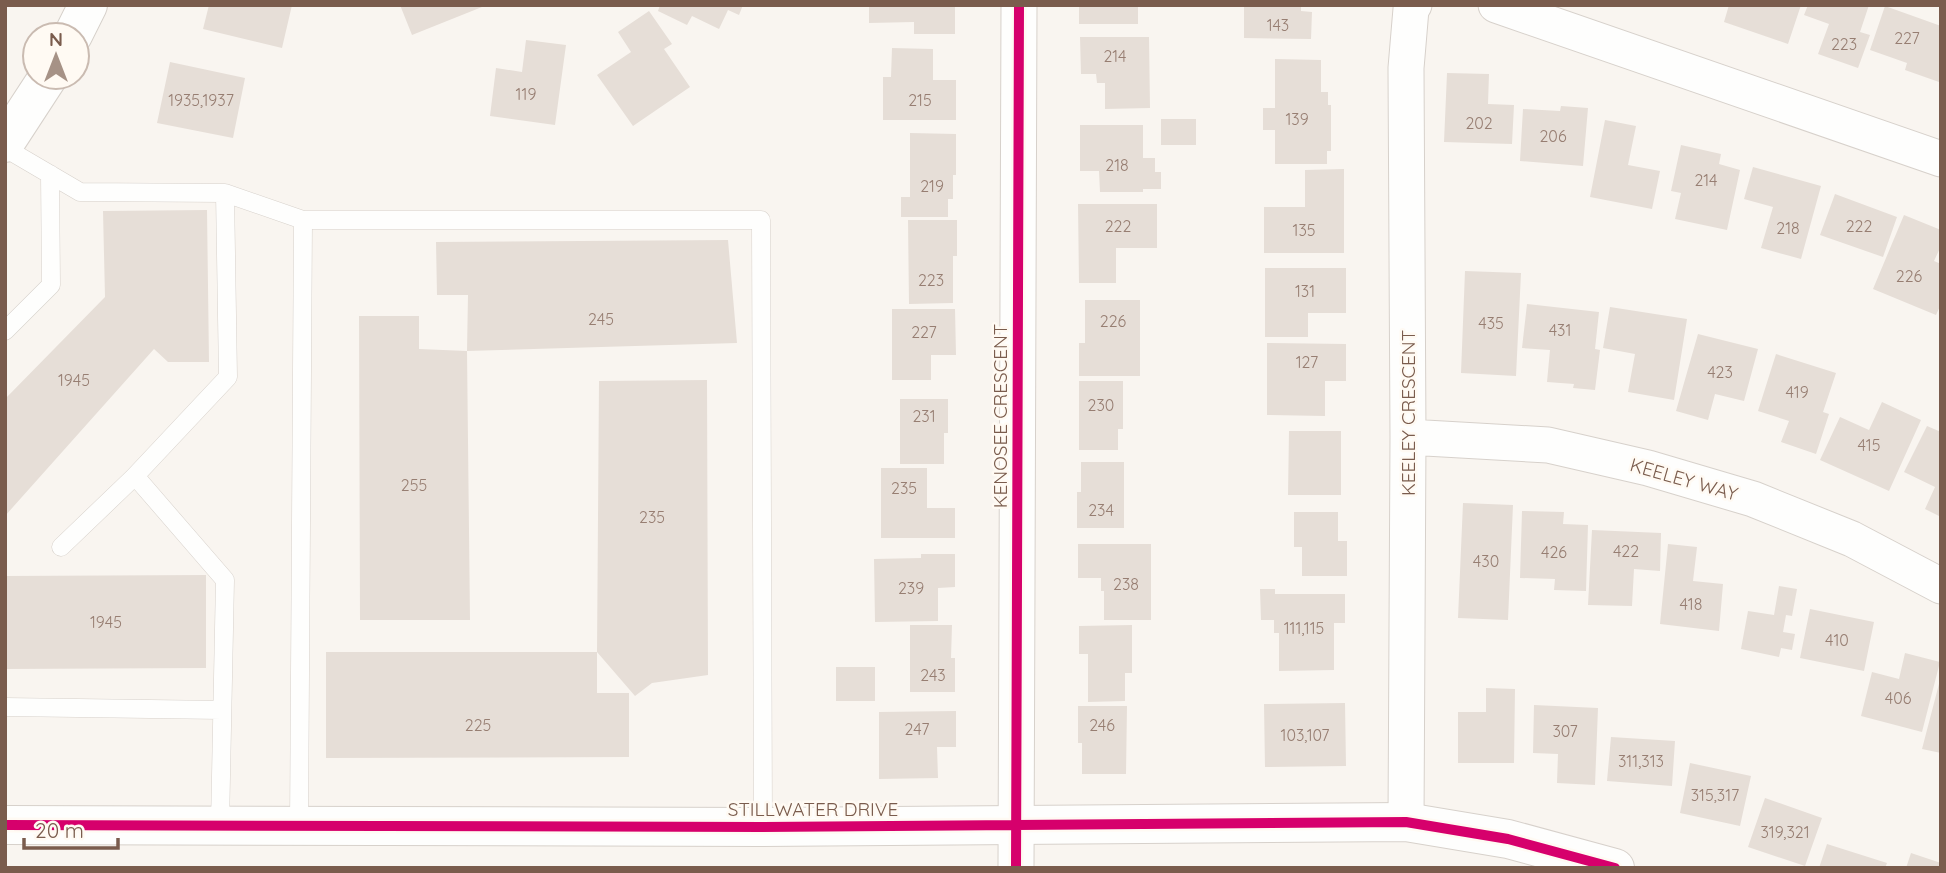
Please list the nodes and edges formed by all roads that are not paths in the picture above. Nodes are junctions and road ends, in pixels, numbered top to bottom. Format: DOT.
graph roads {
  1 [pos="88,5"];
  2 [pos="1019,5"];
  3 [pos="1414,5"];
  4 [pos="1496,5"];
  5 [pos="80,21"];
  6 [pos="39,91"];
  7 [pos="5,143"];
  8 [pos="5,148"];
  9 [pos="1941,159"];
  10 [pos="50,174"];
  11 [pos="225,193"];
  12 [pos="303,220"];
  13 [pos="5,331"];
  14 [pos="1408,437"];
  15 [pos="135,476"];
  16 [pos="61,547"];
  17 [pos="1941,586"];
  18 [pos="5,707"];
  19 [pos="222,710"];
  20 [pos="1406,822"];
  21 [pos="5,825"];
  22 [pos="220,825"];
  23 [pos="299,826"];
  24 [pos="1017,826"];
  25 [pos="763,827"];
  26 [pos="1016,868"];
  27 [pos="1615,868"];
  1 -- 5 [label="street"];
  2 -- 24 [label="street, KENOSEE CRESCENT"];
  3 -- 14 [label="street, KEELEY CRESCENT"];
  4 -- 9 [label="street"];
  6 -- 7 [label="street"];
  8 -- 10 [label="lane"];
  10 -- 11 [label="lane"];
  10 -- 13 [label="lane"];
  11 -- 12 [label="lane"];
  11 -- 15 [label="lane"];
  12 -- 23 [label="lane"];
  12 -- 25 [label="lane"];
  14 -- 17 [label="street, KEELEY WAY"];
  14 -- 20 [label="street, KEELEY CRESCENT"];
  15 -- 16 [label="lane"];
  15 -- 19 [label="lane"];
  18 -- 19 [label="lane"];
  19 -- 22 [label="lane"];
  20 -- 24 [label="street, STILLWATER DRIVE"];
  20 -- 27 [label="street, STILLWATER DRIVE"];
  21 -- 22 [label="street, STILLWATER DRIVE"];
  22 -- 23 [label="street, STILLWATER DRIVE"];
  23 -- 25 [label="street, STILLWATER DRIVE"];
  24 -- 25 [label="street, STILLWATER DRIVE"];
  24 -- 26 [label="street, KENOSEE CRESCENT"];
}
